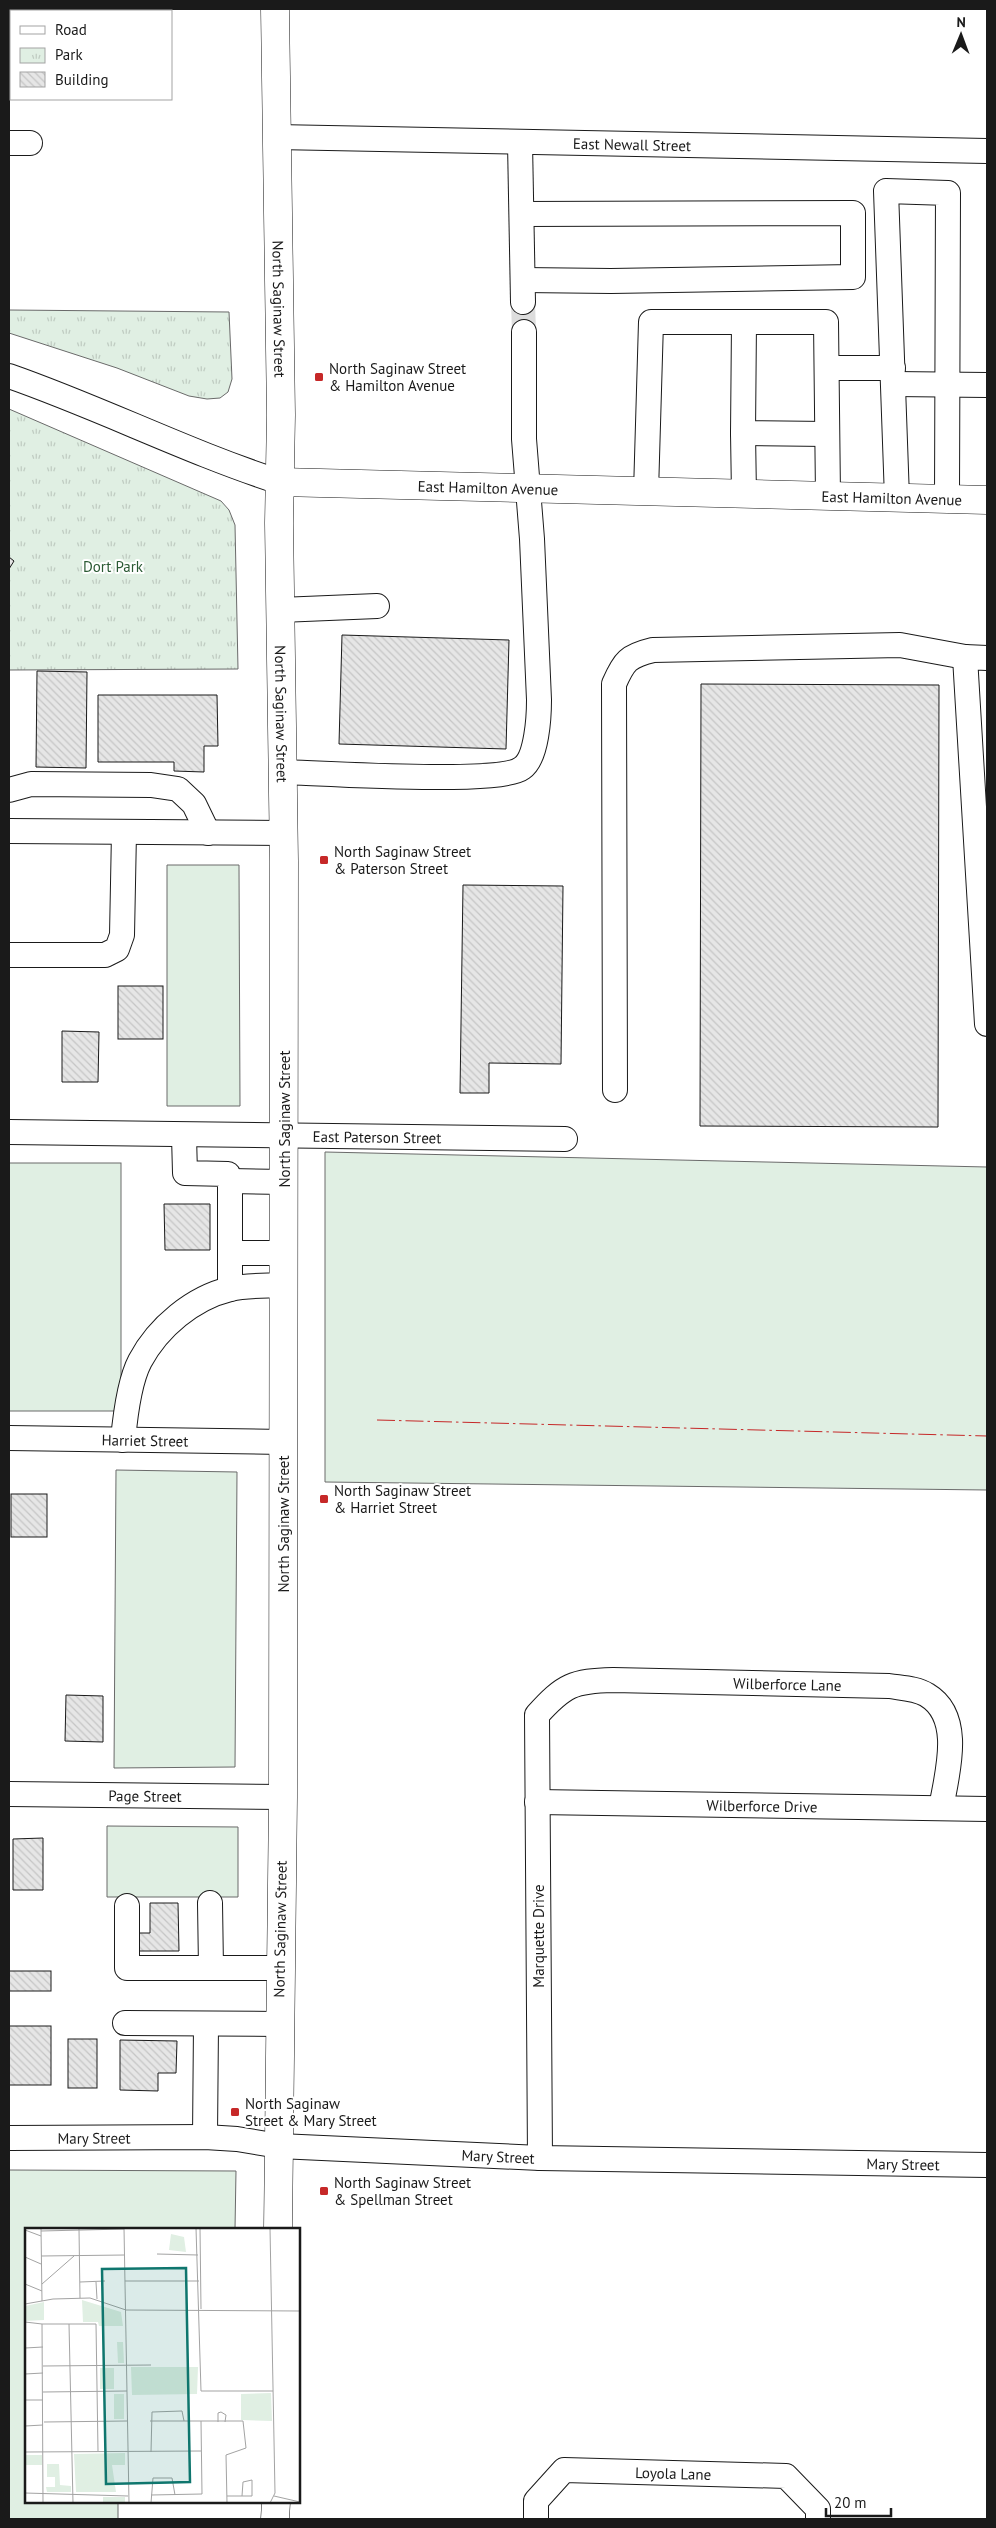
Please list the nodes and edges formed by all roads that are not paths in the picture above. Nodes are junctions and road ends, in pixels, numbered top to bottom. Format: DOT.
graph roads {
  1 [pos="275,9"];
  2 [pos="276,137"];
  3 [pos="520,143"];
  4 [pos="987,151"];
  5 [pos="522,214"];
  6 [pos="744,322"];
  7 [pos="524,332"];
  8 [pos="826,368"];
  9 [pos="9,376"];
  10 [pos="893,376"];
  11 [pos="987,385"];
  12 [pos="948,386"];
  13 [pos="744,433"];
  14 [pos="827,434"];
  15 [pos="280,482"];
  16 [pos="529,490"];
  17 [pos="646,492"];
  18 [pos="744,495"];
  19 [pos="828,496"];
  20 [pos="897,498"];
  21 [pos="947,498"];
  22 [pos="987,500"];
  23 [pos="377,606"];
  24 [pos="280,610"];
  25 [pos="976,658"];
  26 [pos="283,772"];
  27 [pos="9,790"];
  28 [pos="9,831"];
  29 [pos="124,832"];
  30 [pos="208,832"];
  31 [pos="284,834"];
  32 [pos="9,955"];
  33 [pos="987,1024"];
  34 [pos="615,1090"];
  35 [pos="9,1132"];
  36 [pos="184,1136"];
  37 [pos="284,1136"];
  38 [pos="565,1139"];
  39 [pos="230,1181"];
  40 [pos="284,1182"];
  41 [pos="230,1253"];
  42 [pos="284,1253"];
  43 [pos="284,1285"];
  44 [pos="230,1289"];
  45 [pos="9,1438"];
  46 [pos="123,1440"];
  47 [pos="283,1442"];
  48 [pos="537,1715"];
  49 [pos="9,1794"];
  50 [pos="282,1797"];
  51 [pos="537,1802"];
  52 [pos="942,1808"];
  53 [pos="987,1809"];
  54 [pos="210,1903"];
  55 [pos="126,1906"];
  56 [pos="211,1968"];
  57 [pos="280,1968"];
  58 [pos="125,2023"];
  59 [pos="278,2024"];
  60 [pos="206,2025"];
  61 [pos="205,2137"];
  62 [pos="9,2138"];
  63 [pos="279,2146"];
  64 [pos="540,2158"];
  65 [pos="987,2165"];
  66 [pos="278,2228"];
  67 [pos="276,2503"];
  68 [pos="276,2519"];
  69 [pos="536,2519"];
  70 [pos="818,2519"];
  1 -- 2 [label="main road, North Saginaw Street"];
  2 -- 3 [label="street, East Newall Street"];
  2 -- 15 [label="main road, North Saginaw Street"];
  3 -- 4 [label="street, East Newall Street"];
  3 -- 5 [label="street"];
  5 -- 5 [label="street"];
  6 -- 8 [label="street"];
  6 -- 13 [label="street"];
  6 -- 17 [label="street"];
  7 -- 16 [label="street"];
  8 -- 10 [label="street"];
  8 -- 14 [label="street"];
  9 -- 15 [label="street, East Hamilton Avenue"];
  10 -- 12 [label="street"];
  10 -- 12 [label="street"];
  10 -- 20 [label="street"];
  11 -- 12 [label="street"];
  12 -- 21 [label="street"];
  13 -- 14 [label="street"];
  13 -- 18 [label="street"];
  14 -- 19 [label="street"];
  15 -- 16 [label="main road, East Hamilton Avenue"];
  15 -- 24 [label="main road, North Saginaw Street"];
  16 -- 17 [label="main road, East Hamilton Avenue"];
  16 -- 26 [label="street"];
  17 -- 18 [label="main road, East Hamilton Avenue"];
  18 -- 19 [label="main road, East Hamilton Avenue"];
  19 -- 20 [label="main road, East Hamilton Avenue"];
  20 -- 21 [label="main road, East Hamilton Avenue"];
  21 -- 22 [label="main road, East Hamilton Avenue"];
  23 -- 24 [label="street"];
  24 -- 26 [label="main road, North Saginaw Street"];
  25 -- 33 [label="street"];
  25 -- 34 [label="street"];
  26 -- 31 [label="main road, North Saginaw Street"];
  27 -- 30 [label="street"];
  28 -- 29 [label="street"];
  29 -- 30 [label="street"];
  29 -- 32 [label="street"];
  30 -- 31 [label="street"];
  31 -- 37 [label="main road, North Saginaw Street"];
  35 -- 36 [label="street, East Paterson Street"];
  36 -- 37 [label="street, East Paterson Street"];
  36 -- 39 [label="street"];
  37 -- 38 [label="street, East Paterson Street"];
  37 -- 40 [label="main road, North Saginaw Street"];
  39 -- 40 [label="street"];
  39 -- 41 [label="street"];
  40 -- 42 [label="main road, North Saginaw Street"];
  41 -- 42 [label="street"];
  41 -- 44 [label="street"];
  42 -- 43 [label="main road, North Saginaw Street"];
  43 -- 44 [label="street"];
  43 -- 47 [label="main road, North Saginaw Street"];
  44 -- 46 [label="street"];
  45 -- 46 [label="street, Harriet Street"];
  46 -- 47 [label="street, Harriet Street"];
  47 -- 50 [label="main road, North Saginaw Street"];
  48 -- 51 [label="street, Marquette Drive"];
  48 -- 52 [label="street, Wilberforce Lane"];
  49 -- 50 [label="street, Page Street"];
  50 -- 57 [label="main road, North Saginaw Street"];
  51 -- 52 [label="street, Wilberforce Drive"];
  51 -- 64 [label="street, Marquette Drive"];
  52 -- 53 [label="street, Wilberforce Drive"];
  54 -- 56 [label="street"];
  55 -- 56 [label="street"];
  56 -- 57 [label="street"];
  57 -- 59 [label="main road, North Saginaw Street"];
  58 -- 60 [label="street"];
  59 -- 60 [label="street"];
  59 -- 63 [label="main road, North Saginaw Street"];
  60 -- 61 [label="street"];
  61 -- 62 [label="street, Mary Street"];
  61 -- 63 [label="street, Mary Street"];
  63 -- 64 [label="street, Mary Street"];
  63 -- 66 [label="main road, North Saginaw Street"];
  64 -- 65 [label="street, Mary Street"];
  67 -- 68 [label="main road"];
  69 -- 70 [label="street, Loyola Lane"];
}
